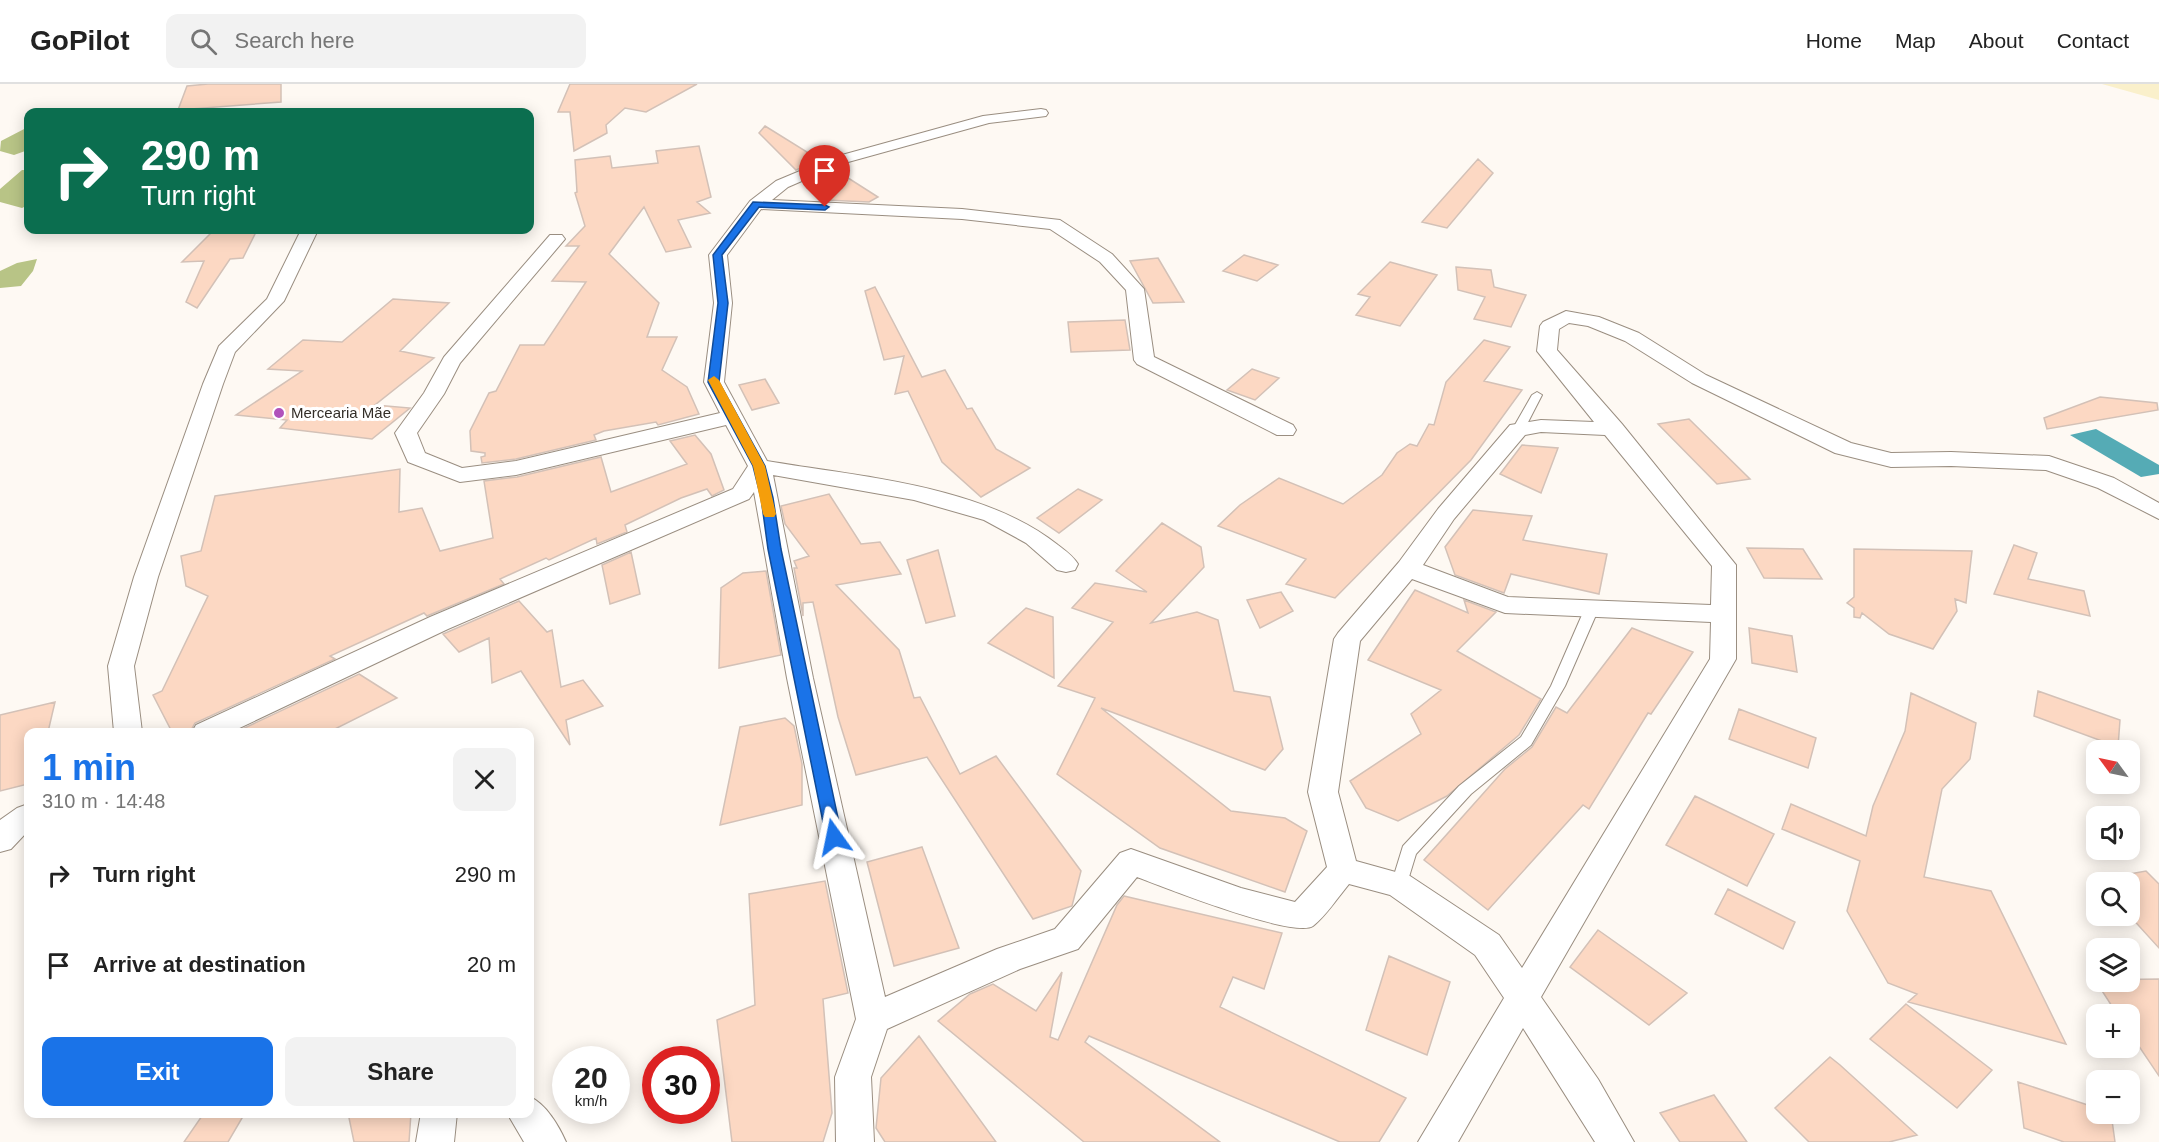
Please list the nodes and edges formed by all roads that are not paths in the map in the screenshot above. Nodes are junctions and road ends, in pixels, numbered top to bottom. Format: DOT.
graph roads {
  1 [pos="1041,113"];
  2 [pos="756,204"];
  3 [pos="307,234"];
  4 [pos="556,239"];
  5 [pos="1537,395"];
  6 [pos="732,417"];
  7 [pos="1614,429"];
  8 [pos="1285,430"];
  9 [pos="1518,430"];
  10 [pos="759,466"];
  11 [pos="2159,512"];
  12 [pos="1066,564"];
  13 [pos="1408,568"];
  14 [pos="1592,608"];
  15 [pos="1723,614"];
  16 [pos="128,728"];
  17 [pos="215,728"];
  18 [pos="1343,870"];
  19 [pos="1400,885"];
  20 [pos="1522,996"];
  21 [pos="873,1019"];
  22 [pos="438,1118"];
  23 [pos="529,1118"];
  24 [pos="435,1142"];
  25 [pos="547,1142"];
  26 [pos="855,1142"];
  27 [pos="1437,1142"];
  28 [pos="1615,1142"];
  1 -- 2 [label="street"];
  2 -- 6 [label="street"];
  2 -- 8 [label="street"];
  3 -- 16 [label="street"];
  4 -- 6 [label="street"];
  5 -- 9 [label="lane"];
  6 -- 10 [label="street"];
  7 -- 9 [label="street"];
  7 -- 11 [label="street"];
  7 -- 15 [label="street"];
  9 -- 13 [label="street"];
  10 -- 12 [label="street"];
  10 -- 17 [label="street"];
  10 -- 21 [label="street"];
  13 -- 14 [label="street"];
  13 -- 18 [label="street"];
  14 -- 15 [label="street"];
  14 -- 19 [label="lane"];
  15 -- 20 [label="street"];
  18 -- 19 [label="street"];
  18 -- 21 [label="street"];
  19 -- 20 [label="street"];
  20 -- 27 [label="street"];
  20 -- 28 [label="street"];
  21 -- 26 [label="street"];
  22 -- 24 [label="street"];
  23 -- 25 [label="street"];
}
